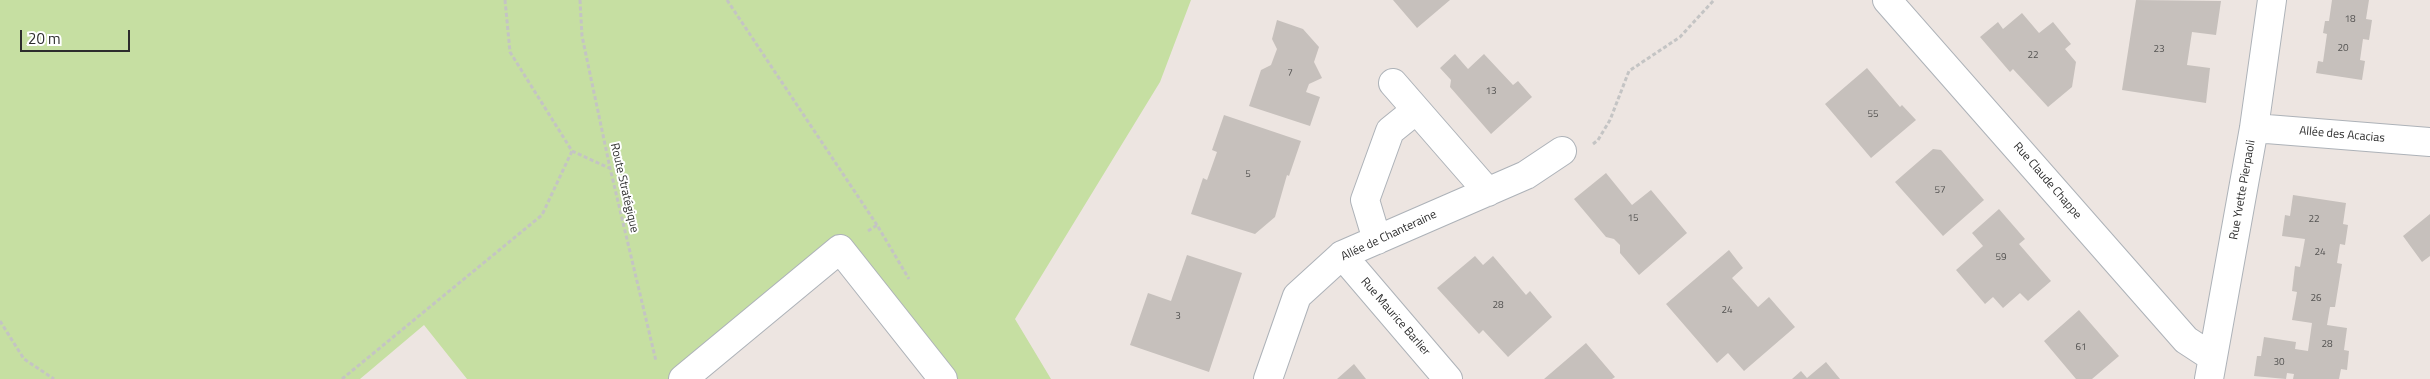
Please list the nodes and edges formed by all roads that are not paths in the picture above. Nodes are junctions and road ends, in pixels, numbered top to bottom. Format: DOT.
graph roads {
  1 [pos="1887,0"];
  2 [pos="2272,0"];
  3 [pos="1393,83"];
  4 [pos="1416,110"];
  5 [pos="2254,128"];
  6 [pos="2430,142"];
  7 [pos="1562,151"];
  8 [pos="1488,192"];
  9 [pos="1377,240"];
  10 [pos="1342,255"];
  11 [pos="2210,368"];
  12 [pos="683,379"];
  13 [pos="942,379"];
  14 [pos="1268,379"];
  15 [pos="1448,379"];
  1 -- 11 [label="street, Rue Claude Chappe"];
  2 -- 5 [label="street, Rue Yvette Pierpaoli"];
  3 -- 4 [label="street"];
  4 -- 8 [label="street"];
  4 -- 9 [label="street"];
  5 -- 6 [label="street, Allée des Acacias"];
  5 -- 11 [label="street, Rue Yvette Pierpaoli"];
  7 -- 8 [label="street, Allée de Chanteraine"];
  8 -- 9 [label="street, Allée de Chanteraine"];
  9 -- 10 [label="street, Allée de Chanteraine"];
  10 -- 14 [label="street, Allée de Chanteraine"];
  10 -- 15 [label="street, Rue Maurice Barlier"];
  12 -- 13 [label="street"];
}
